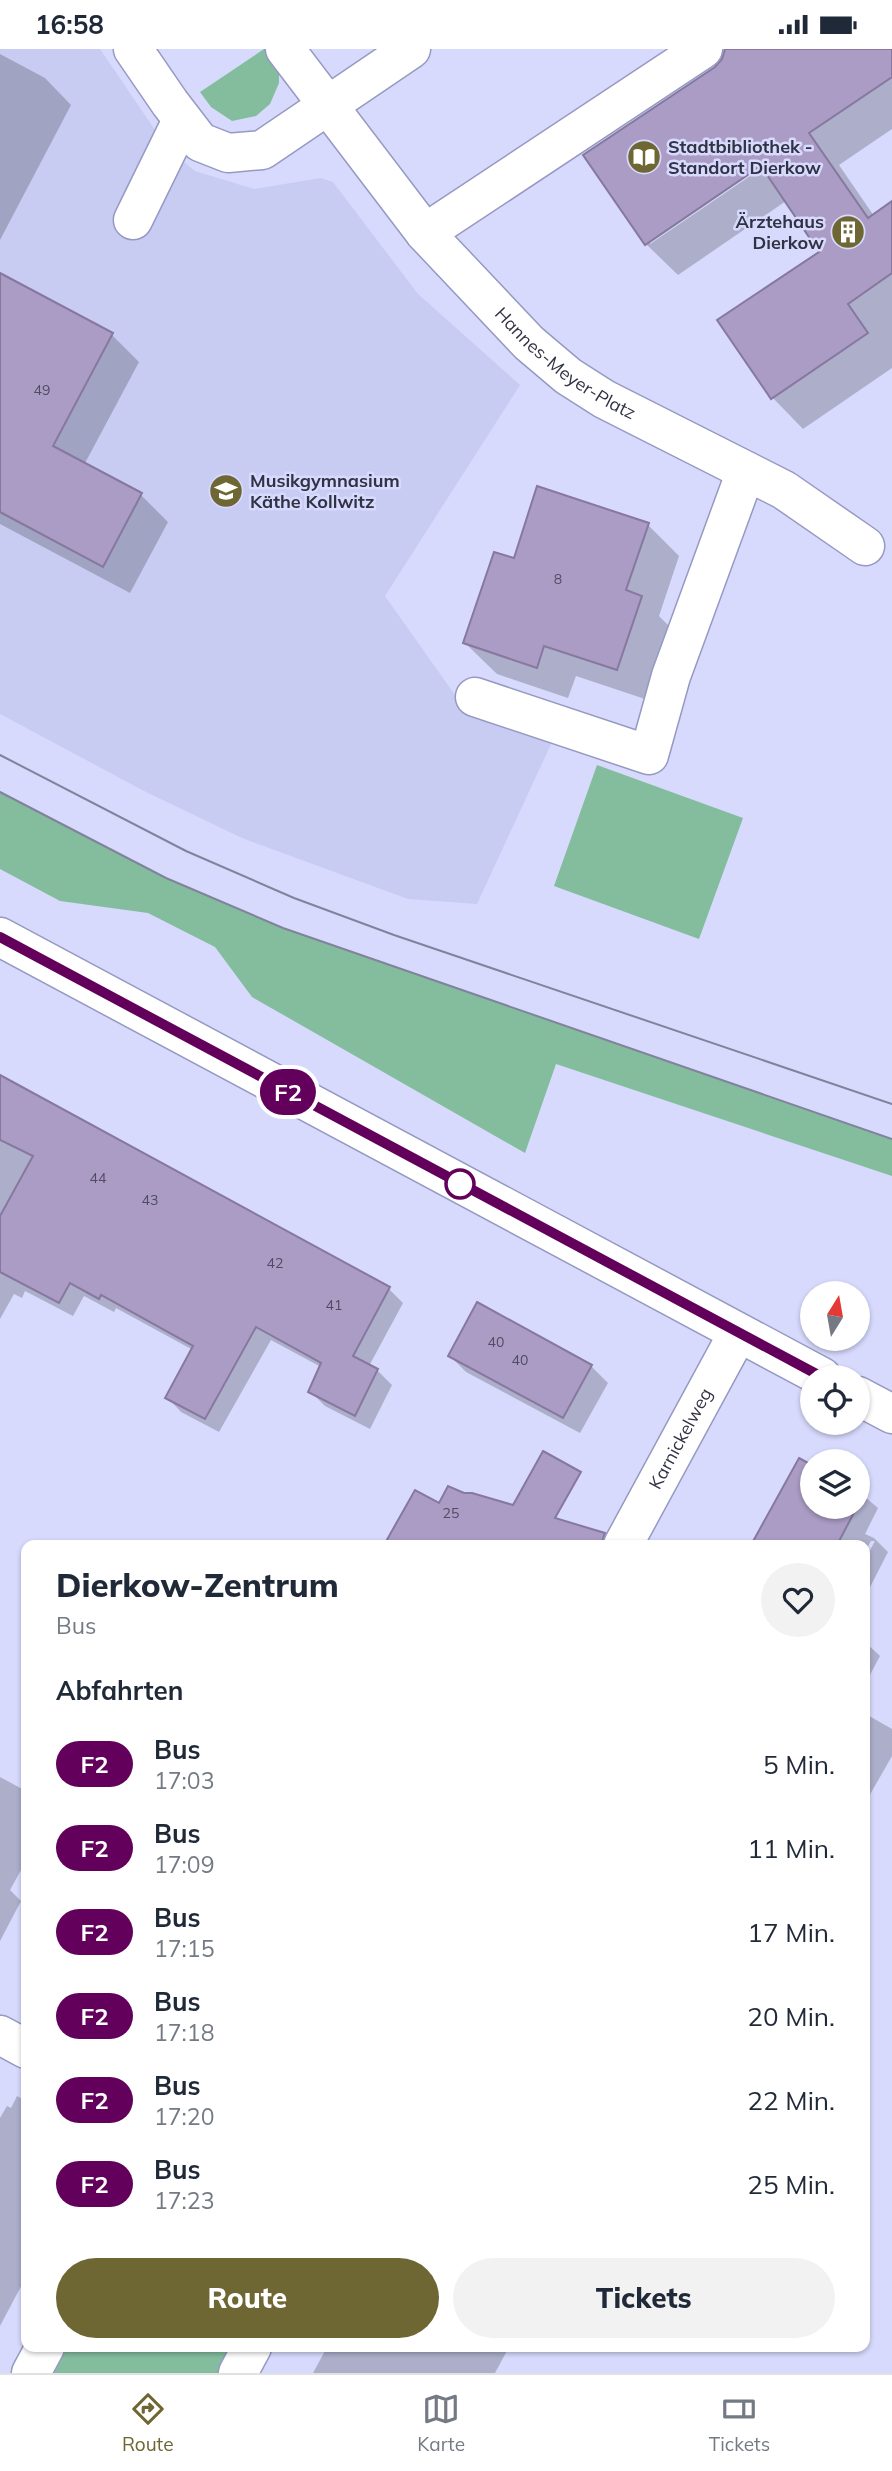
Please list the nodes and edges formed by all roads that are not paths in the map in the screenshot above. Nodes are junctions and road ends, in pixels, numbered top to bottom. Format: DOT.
graph roads {
  1 [pos="132,49"];
  2 [pos="285,49"];
  3 [pos="411,49"];
  4 [pos="703,49"];
  5 [pos="328,107"];
  6 [pos="182,120"];
  7 [pos="133,220"];
  8 [pos="425,233"];
  9 [pos="746,471"];
  10 [pos="865,546"];
  11 [pos="475,697"];
  12 [pos="0,937"];
  13 [pos="738,1333"];
  14 [pos="800,1365"];
  15 [pos="870,1402"];
  16 [pos="892,1414"];
  17 [pos="626,1540"];
  18 [pos="0,2035"];
  19 [pos="21,2046"];
  20 [pos="43,2352"];
  21 [pos="249,2352"];
  22 [pos="31,2373"];
  23 [pos="238,2373"];
  1 -- 6 [label="street"];
  2 -- 5 [label="street, Hannes-Meyer-Platz"];
  3 -- 5 [label="street"];
  4 -- 8 [label="street"];
  5 -- 6 [label="street"];
  5 -- 8 [label="street, Hannes-Meyer-Platz"];
  6 -- 7 [label="street"];
  8 -- 9 [label="street, Hannes-Meyer-Platz"];
  9 -- 10 [label="street, Hannes-Meyer-Platz"];
  9 -- 11 [label="street"];
  12 -- 13 [label="street"];
  13 -- 14 [label="street"];
  13 -- 17 [label="street, Karnickelweg"];
  15 -- 16 [label="street"];
  18 -- 19 [label="street"];
  20 -- 22 [label="street"];
  21 -- 23 [label="street"];
}
